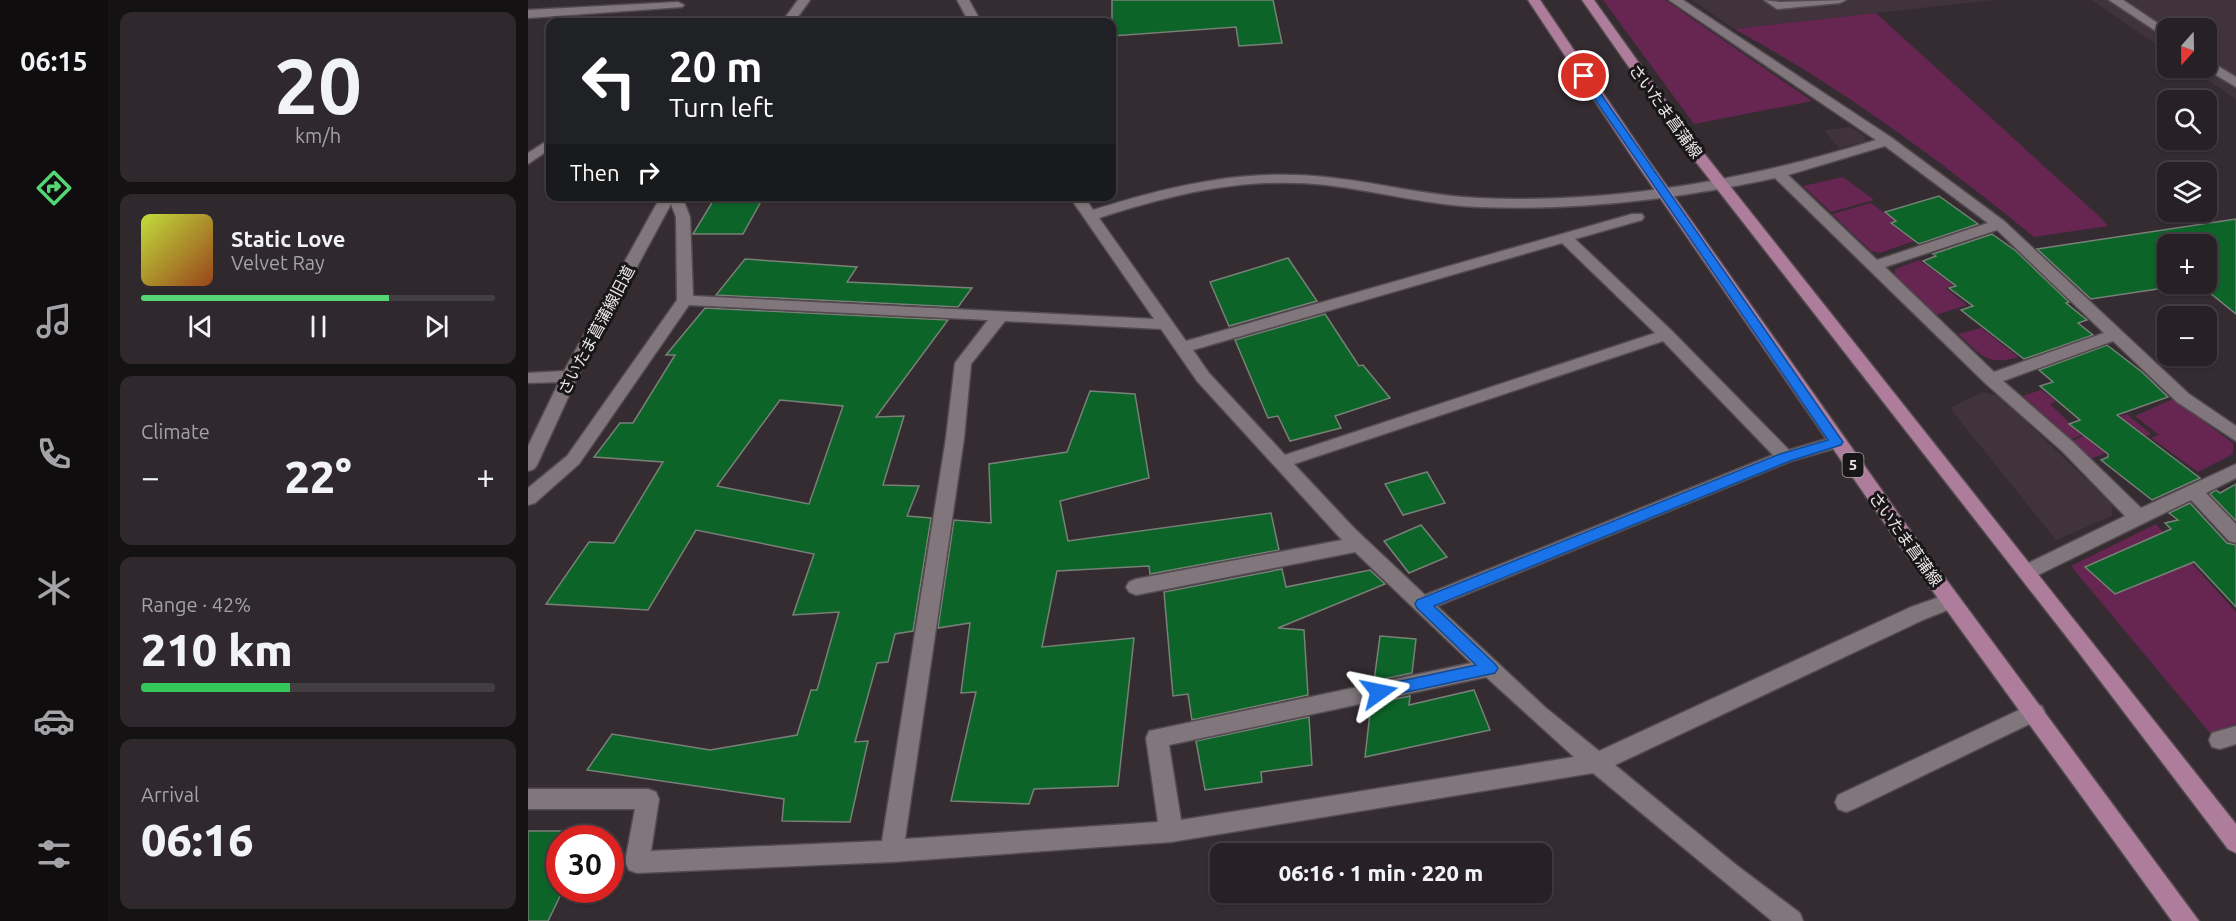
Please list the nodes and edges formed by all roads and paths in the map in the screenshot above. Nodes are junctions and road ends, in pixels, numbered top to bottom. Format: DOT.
graph roads {
  1 [pos="804,0"];
  2 [pos="963,0"];
  3 [pos="1532,0"];
  4 [pos="1588,0"];
  5 [pos="1675,0"];
  6 [pos="1840,0"];
  7 [pos="2115,0"];
  8 [pos="1774,3"];
  9 [pos="678,4"];
  10 [pos="528,14"];
  11 [pos="791,18"];
  12 [pos="973,18"];
  13 [pos="2157,29"];
  14 [pos="2217,70"];
  15 [pos="2236,83"];
  16 [pos="1887,141"];
  17 [pos="546,146"];
  18 [pos="528,160"];
  19 [pos="1778,174"];
  20 [pos="1720,184"];
  21 [pos="1663,192"];
  22 [pos="665,201"];
  23 [pos="677,201"];
  24 [pos="1080,201"];
  25 [pos="1090,216"];
  26 [pos="1637,217"];
  27 [pos="2000,224"];
  28 [pos="1565,238"];
  29 [pos="1874,266"];
  30 [pos="685,300"];
  31 [pos="1000,316"];
  32 [pos="1164,324"];
  33 [pos="2116,334"];
  34 [pos="1666,335"];
  35 [pos="1182,348"];
  36 [pos="570,376"];
  37 [pos="528,378"];
  38 [pos="1990,379"];
  39 [pos="2236,435"];
  40 [pos="1837,442"];
  41 [pos="1785,457"];
  42 [pos="1282,462"];
  43 [pos="528,465"];
  44 [pos="2236,470"];
  45 [pos="2192,490"];
  46 [pos="528,498"];
  47 [pos="2140,519"];
  48 [pos="2236,536"];
  49 [pos="1359,544"];
  50 [pos="2027,572"];
  51 [pos="1136,587"];
  52 [pos="1951,601"];
  53 [pos="1423,604"];
  54 [pos="1490,668"];
  55 [pos="2034,712"];
  56 [pos="1596,763"];
  57 [pos="528,799"];
  58 [pos="1846,802"];
  59 [pos="1172,832"];
  60 [pos="2236,842"];
  61 [pos="892,850"];
  62 [pos="1791,921"];
  63 [pos="2187,921"];
  1 -- 11 [label="street"];
  2 -- 12 [label="street"];
  3 -- 21 [label="main road, さいたま菖蒲線 / 5"];
  4 -- 20 [label="main road, さいたま菖蒲線"];
  5 -- 16 [label="street"];
  6 -- 8 [label="street"];
  7 -- 13 [label="street"];
  9 -- 10 [label="street"];
  14 -- 15 [label="street"];
  16 -- 19 [label="street"];
  16 -- 27 [label="street"];
  17 -- 18 [label="street"];
  19 -- 20 [label="street"];
  19 -- 29 [label="street"];
  20 -- 21 [label="street"];
  20 -- 50 [label="main road, さいたま菖蒲線"];
  21 -- 25 [label="street"];
  21 -- 40 [label="main road, さいたま菖蒲線 / 5"];
  22 -- 36 [label="street, さいたま菖蒲線旧道"];
  23 -- 30 [label="street"];
  24 -- 25 [label="street"];
  25 -- 32 [label="street"];
  26 -- 28 [label="street"];
  27 -- 29 [label="street"];
  27 -- 33 [label="street"];
  28 -- 34 [label="street"];
  28 -- 35 [label="street"];
  29 -- 38 [label="street"];
  30 -- 31 [label="street"];
  30 -- 46 [label="street"];
  31 -- 32 [label="street"];
  31 -- 61 [label="street"];
  32 -- 35 [label="street"];
  33 -- 38 [label="street"];
  33 -- 39 [label="street"];
  34 -- 41 [label="street"];
  34 -- 42 [label="street"];
  35 -- 42 [label="street"];
  36 -- 37 [label="street"];
  36 -- 43 [label="street, さいたま菖蒲線旧道"];
  38 -- 47 [label="street"];
  40 -- 41 [label="street"];
  40 -- 52 [label="main road, さいたま菖蒲線 / 5"];
  41 -- 53 [label="street"];
  42 -- 49 [label="street"];
  44 -- 45 [label="street"];
  45 -- 47 [label="street"];
  45 -- 48 [label="street"];
  47 -- 50 [label="street"];
  49 -- 51 [label="street"];
  49 -- 53 [label="street"];
  50 -- 60 [label="main road, さいたま菖蒲線"];
  52 -- 55 [label="main road, さいたま菖蒲線 / 5"];
  52 -- 56 [label="street"];
  53 -- 54 [label="street"];
  54 -- 56 [label="street"];
  54 -- 59 [label="street"];
  55 -- 58 [label="street"];
  55 -- 63 [label="main road, さいたま菖蒲線 / 5"];
  56 -- 59 [label="street"];
  56 -- 62 [label="street"];
  57 -- 61 [label="street"];
  59 -- 61 [label="street"];
}
